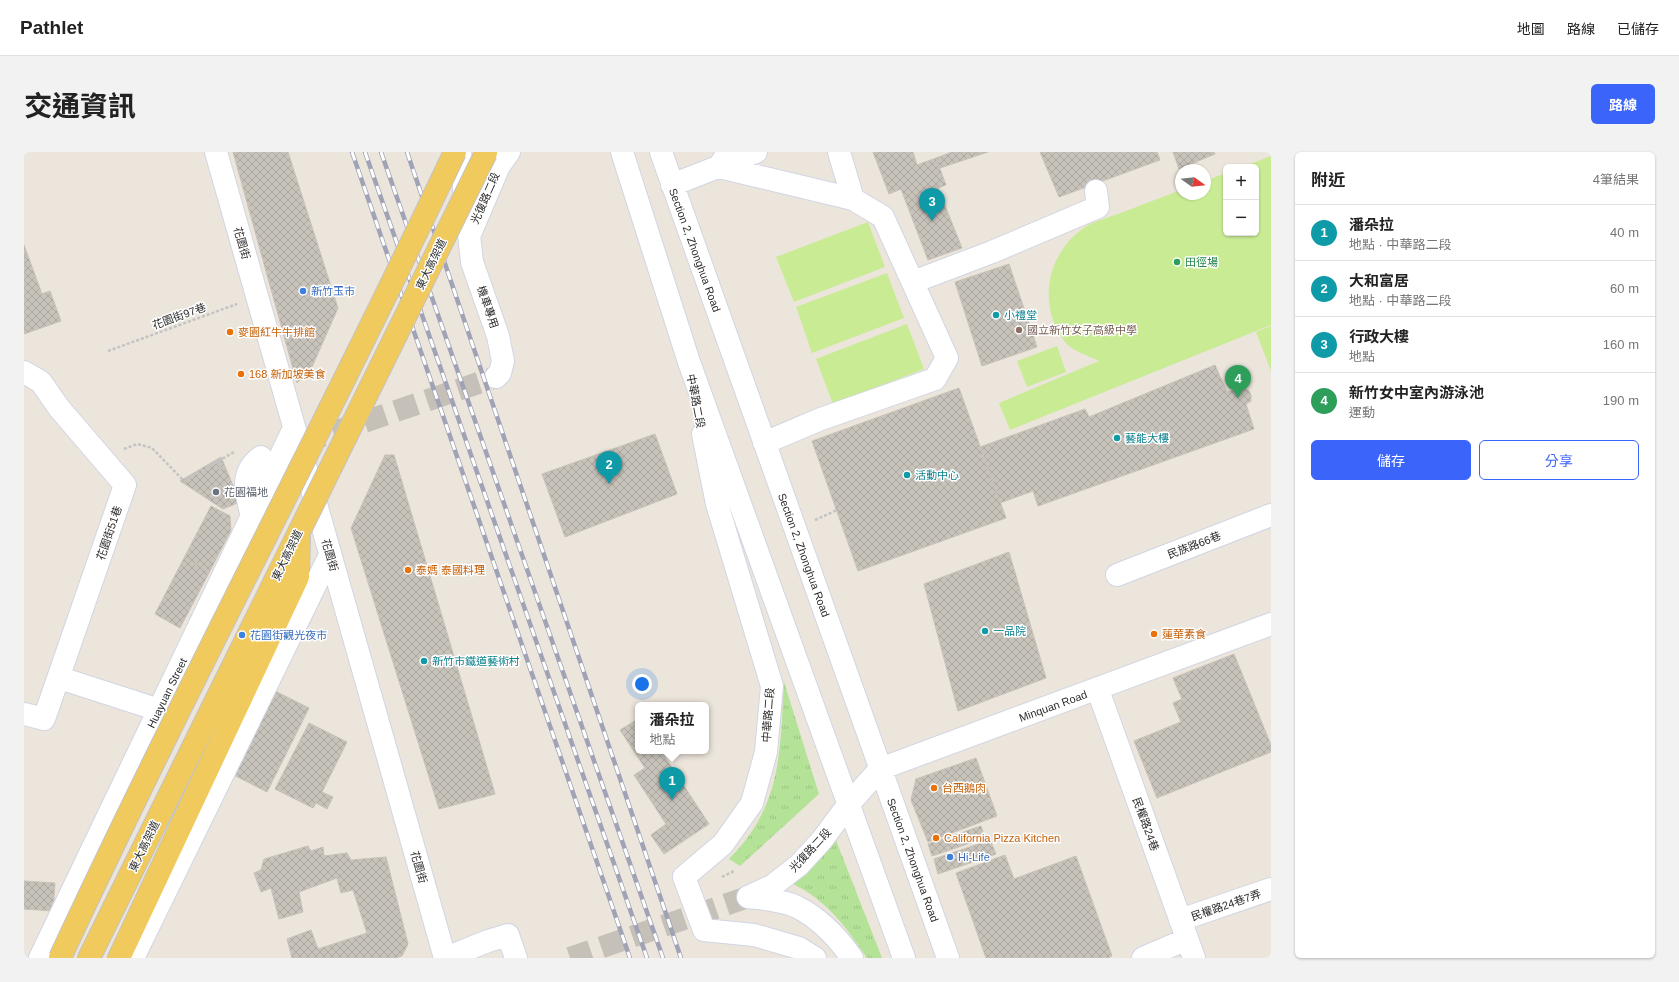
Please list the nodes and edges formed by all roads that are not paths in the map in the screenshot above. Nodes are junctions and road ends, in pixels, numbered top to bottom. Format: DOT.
graph roads {
  1 [pos="216,152"];
  2 [pos="455,152"];
  3 [pos="460,152"];
  4 [pos="486,152"];
  5 [pos="509,152"];
  6 [pos="622,152"];
  7 [pos="661,152"];
  8 [pos="756,152"];
  9 [pos="839,152"];
  10 [pos="723,159"];
  11 [pos="672,185"];
  12 [pos="1096,191"];
  13 [pos="853,198"];
  14 [pos="469,235"];
  15 [pos="913,282"];
  16 [pos="688,362"];
  17 [pos="24,372"];
  18 [pos="496,377"];
  19 [pos="294,428"];
  20 [pos="764,443"];
  21 [pos="262,457"];
  22 [pos="1271,515"];
  23 [pos="252,516"];
  24 [pos="299,532"];
  25 [pos="330,555"];
  26 [pos="1117,575"];
  27 [pos="1271,624"];
  28 [pos="60,678"];
  29 [pos="1098,690"];
  30 [pos="159,710"];
  31 [pos="24,714"];
  32 [pos="880,769"];
  33 [pos="848,805"];
  34 [pos="1271,889"];
  35 [pos="1187,939"];
  36 [pos="40,958"];
  37 [pos="60,958"];
  38 [pos="89,958"];
  39 [pos="119,958"];
  40 [pos="133,958"];
  41 [pos="445,958"];
  42 [pos="516,958"];
  43 [pos="815,958"];
  44 [pos="852,958"];
  45 [pos="904,958"];
  46 [pos="948,958"];
  47 [pos="1143,958"];
  1 -- 19 [label="street, 花園街"];
  2 -- 37 [label="main road, bridge"];
  3 -- 14 [label="street, 光復路二段"];
  4 -- 24 [label="main road, 東大高架道, bridge"];
  5 -- 14 [label="street, 光復路二段"];
  6 -- 16 [label="street"];
  7 -- 11 [label="street, Section 2, Zhonghua Road"];
  8 -- 10 [label="street"];
  9 -- 13 [label="street"];
  10 -- 11 [label="street"];
  10 -- 13 [label="street"];
  11 -- 20 [label="street, Section 2, Zhonghua Road"];
  12 -- 15 [label="street"];
  13 -- 15 [label="street"];
  14 -- 18 [label="street, 機車專用"];
  15 -- 20 [label="street"];
  16 -- 33 [label="street"];
  16 -- 43 [label="street, 中華路二段"];
  17 -- 28 [label="street, 花園街51巷"];
  19 -- 23 [label="street, Huayuan Street"];
  19 -- 25 [label="street, 花園街"];
  20 -- 32 [label="street, Section 2, Zhonghua Road"];
  21 -- 23 [label="street"];
  22 -- 26 [label="street, 民族路66巷"];
  23 -- 30 [label="street, Huayuan Street"];
  24 -- 38 [label="main road, 東大高架道"];
  24 -- 39 [label="main road"];
  25 -- 40 [label="street"];
  25 -- 41 [label="street, 花園街"];
  27 -- 29 [label="street, Minquan Road"];
  28 -- 30 [label="street"];
  28 -- 31 [label="street, 花園街51巷"];
  29 -- 32 [label="street, Minquan Road"];
  29 -- 35 [label="street, 民權路24巷"];
  30 -- 36 [label="street, Huayuan Street"];
  32 -- 33 [label="street, Minquan Road"];
  32 -- 46 [label="street, Section 2, Zhonghua Road"];
  33 -- 44 [label="street, 光復路二段"];
  33 -- 45 [label="street"];
  34 -- 35 [label="street, 民權路24巷7弄"];
  35 -- 47 [label="street, 民權路24巷7弄"];
  41 -- 42 [label="street"];
}
